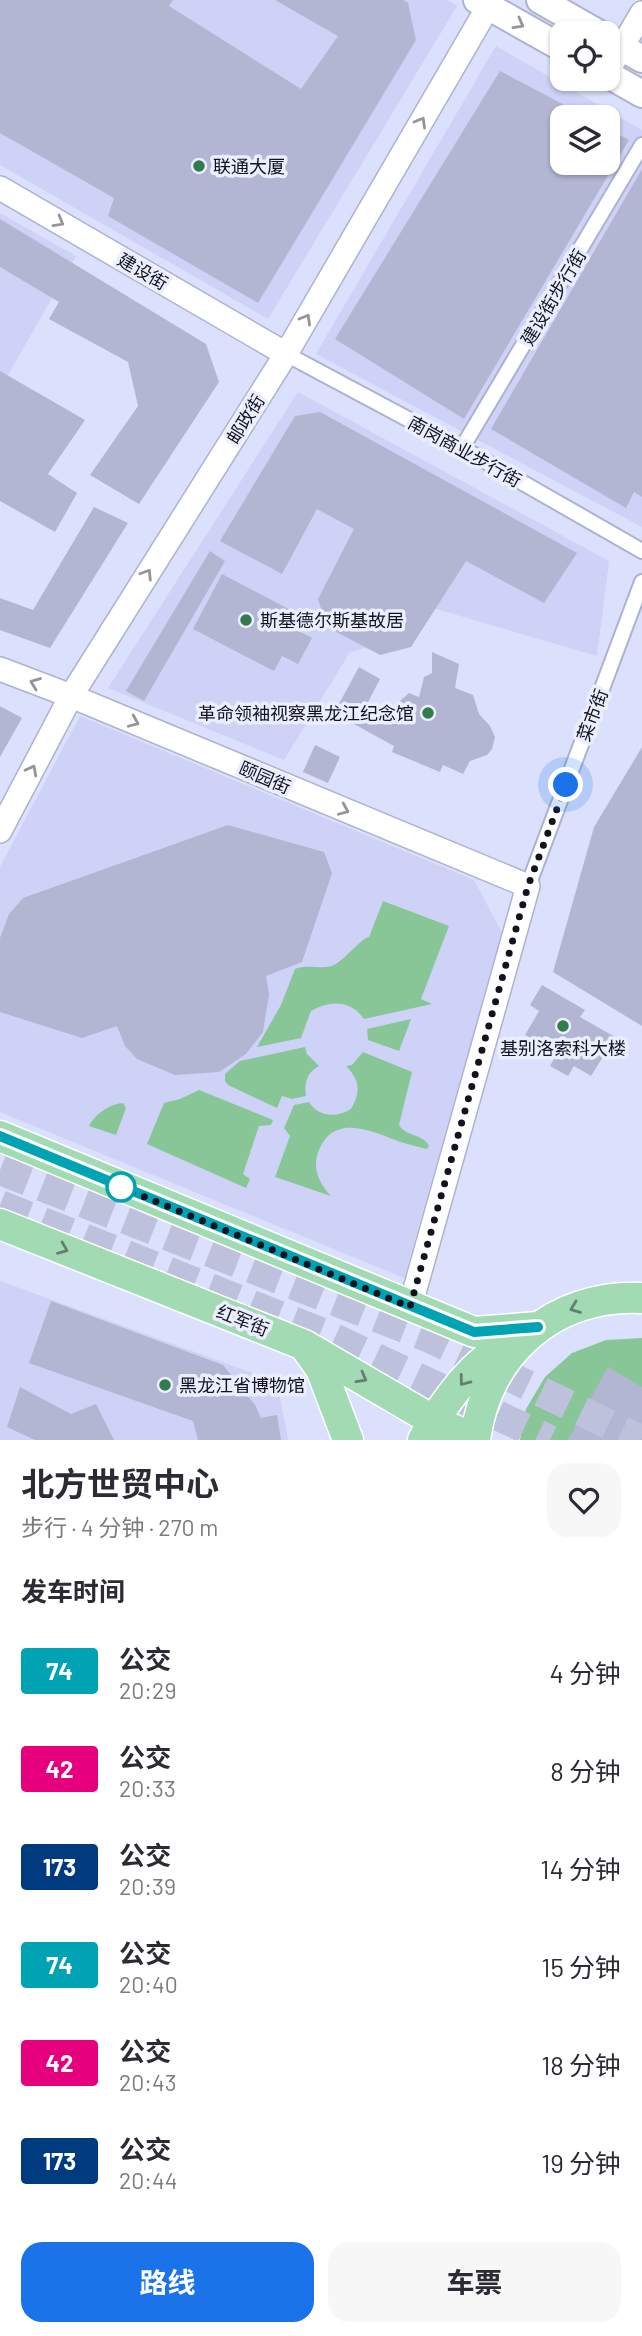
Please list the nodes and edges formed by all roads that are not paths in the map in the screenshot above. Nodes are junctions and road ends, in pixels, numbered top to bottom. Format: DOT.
graph roads {
  1 [pos="540,0"];
  2 [pos="483,3"];
  3 [pos="642,12"];
  4 [pos="577,21"];
  5 [pos="550,41"];
  6 [pos="624,48"];
  7 [pos="620,81"];
  8 [pos="642,94"];
  9 [pos="642,145"];
  10 [pos="0,188"];
  11 [pos="286,354"];
  12 [pos="462,448"];
  13 [pos="642,551"];
  14 [pos="642,582"];
  15 [pos="0,669"];
  16 [pos="71,696"];
  17 [pos="0,831"];
  18 [pos="528,886"];
  19 [pos="0,1136"];
  20 [pos="0,1223"];
  21 [pos="642,1298"];
  22 [pos="410,1307"];
  23 [pos="538,1327"];
  24 [pos="304,1345"];
  25 [pos="432,1434"];
  26 [pos="475,1439"];
  27 [pos="348,1440"];
  1 -- 4 [label="main road"];
  2 -- 5 [label="main road, one-way"];
  11 -- 2 [label="street, 邮政街, one-way"];
  3 -- 6 [label="street"];
  7 -- 8 [label="main road"];
  9 -- 12 [label="street, 建设街步行街"];
  10 -- 11 [label="street, 建设街, one-way"];
  11 -- 12 [label="street, 南岗商业步行街"];
  16 -- 11 [label="street, 邮政街, one-way"];
  12 -- 13 [label="street, 南岗商业步行街"];
  14 -- 18 [label="street, 菜市街"];
  16 -- 15 [label="street, 颐园街, one-way"];
  17 -- 16 [label="street, 邮政街, one-way"];
  16 -- 18 [label="street, 颐园街, one-way"];
  18 -- 22 [label="street"];
  19 -- 22 [label="main road"];
  20 -- 24 [label="main road, 红军街, one-way"];
  21 -- 23 [label="main road, one-way"];
  22 -- 23 [label="main road"];
  23 -- 25 [label="main road, one-way"];
  23 -- 26 [label="main road"];
  24 -- 25 [label="main road, 红军街, one-way"];
  24 -- 27 [label="main road"];
  25 -- 26 [label="main road, 红军街"];
}
